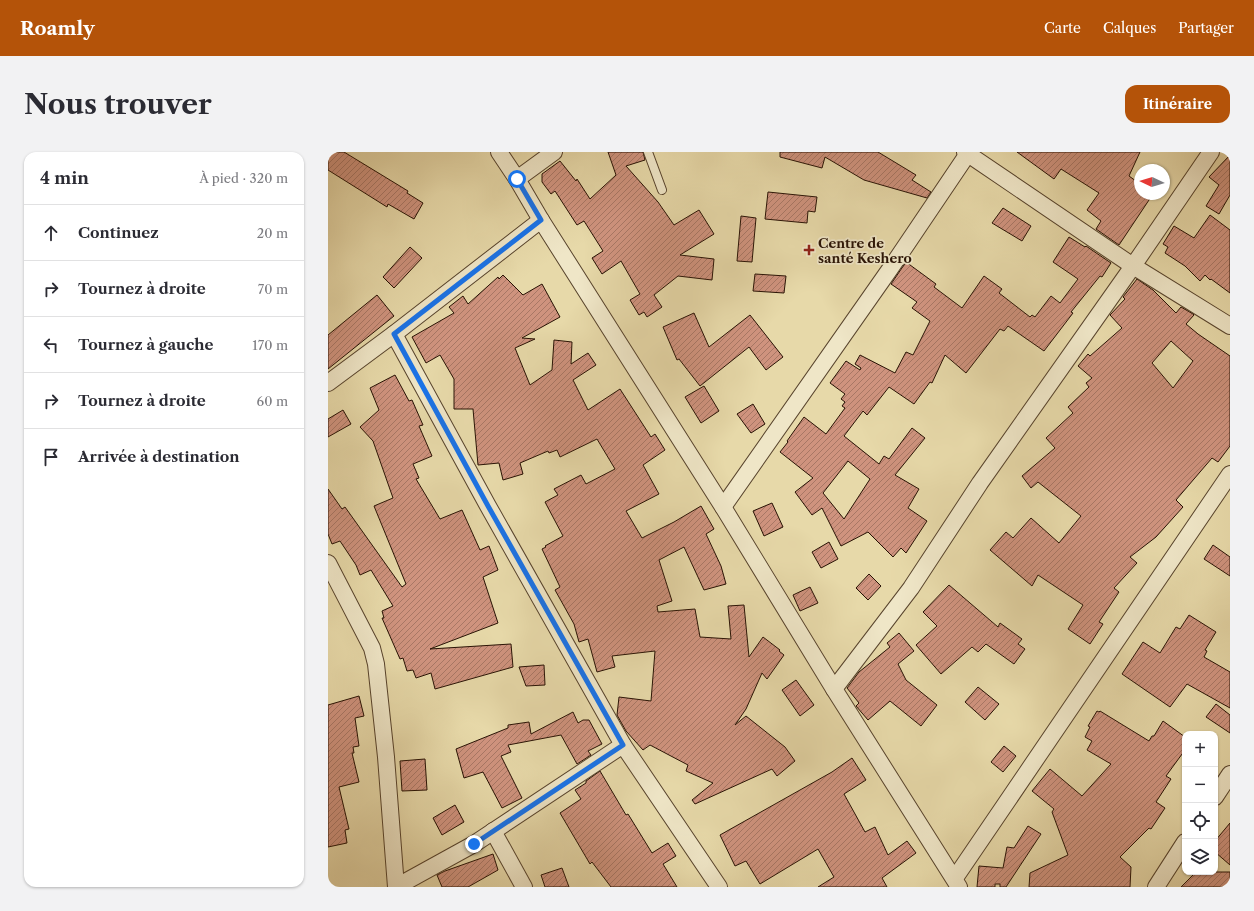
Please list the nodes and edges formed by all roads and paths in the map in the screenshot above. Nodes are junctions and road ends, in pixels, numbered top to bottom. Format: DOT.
graph roads {
  1 [pos="499,152"];
  2 [pos="554,152"];
  3 [pos="648,152"];
  4 [pos="1211,152"];
  5 [pos="967,153"];
  6 [pos="517,179"];
  7 [pos="662,190"];
  8 [pos="541,220"];
  9 [pos="1133,266"];
  10 [pos="1230,326"];
  11 [pos="394,334"];
  12 [pos="328,383"];
  13 [pos="1230,474"];
  14 [pos="724,507"];
  15 [pos="330,572"];
  16 [pos="834,689"];
  17 [pos="623,745"];
  18 [pos="1230,774"];
  19 [pos="1218,792"];
  20 [pos="494,831"];
  21 [pos="1182,847"];
  22 [pos="957,883"];
  23 [pos="396,887"];
  24 [pos="524,887"];
  25 [pos="719,887"];
  26 [pos="1156,887"];
  1 -- 6 [label="street"];
  2 -- 6 [label="street"];
  3 -- 7 [label="lane"];
  4 -- 9 [label="street"];
  5 -- 9 [label="street"];
  5 -- 14 [label="street"];
  6 -- 8 [label="street"];
  8 -- 11 [label="street"];
  8 -- 14 [label="street"];
  9 -- 10 [label="street"];
  9 -- 16 [label="street"];
  11 -- 12 [label="street"];
  11 -- 17 [label="street"];
  13 -- 22 [label="street"];
  14 -- 16 [label="street"];
  15 -- 23 [label="street"];
  16 -- 22 [label="street"];
  17 -- 20 [label="street"];
  17 -- 25 [label="street"];
  18 -- 19 [label="street"];
  20 -- 23 [label="street"];
  20 -- 24 [label="street"];
  21 -- 26 [label="street"];
}
